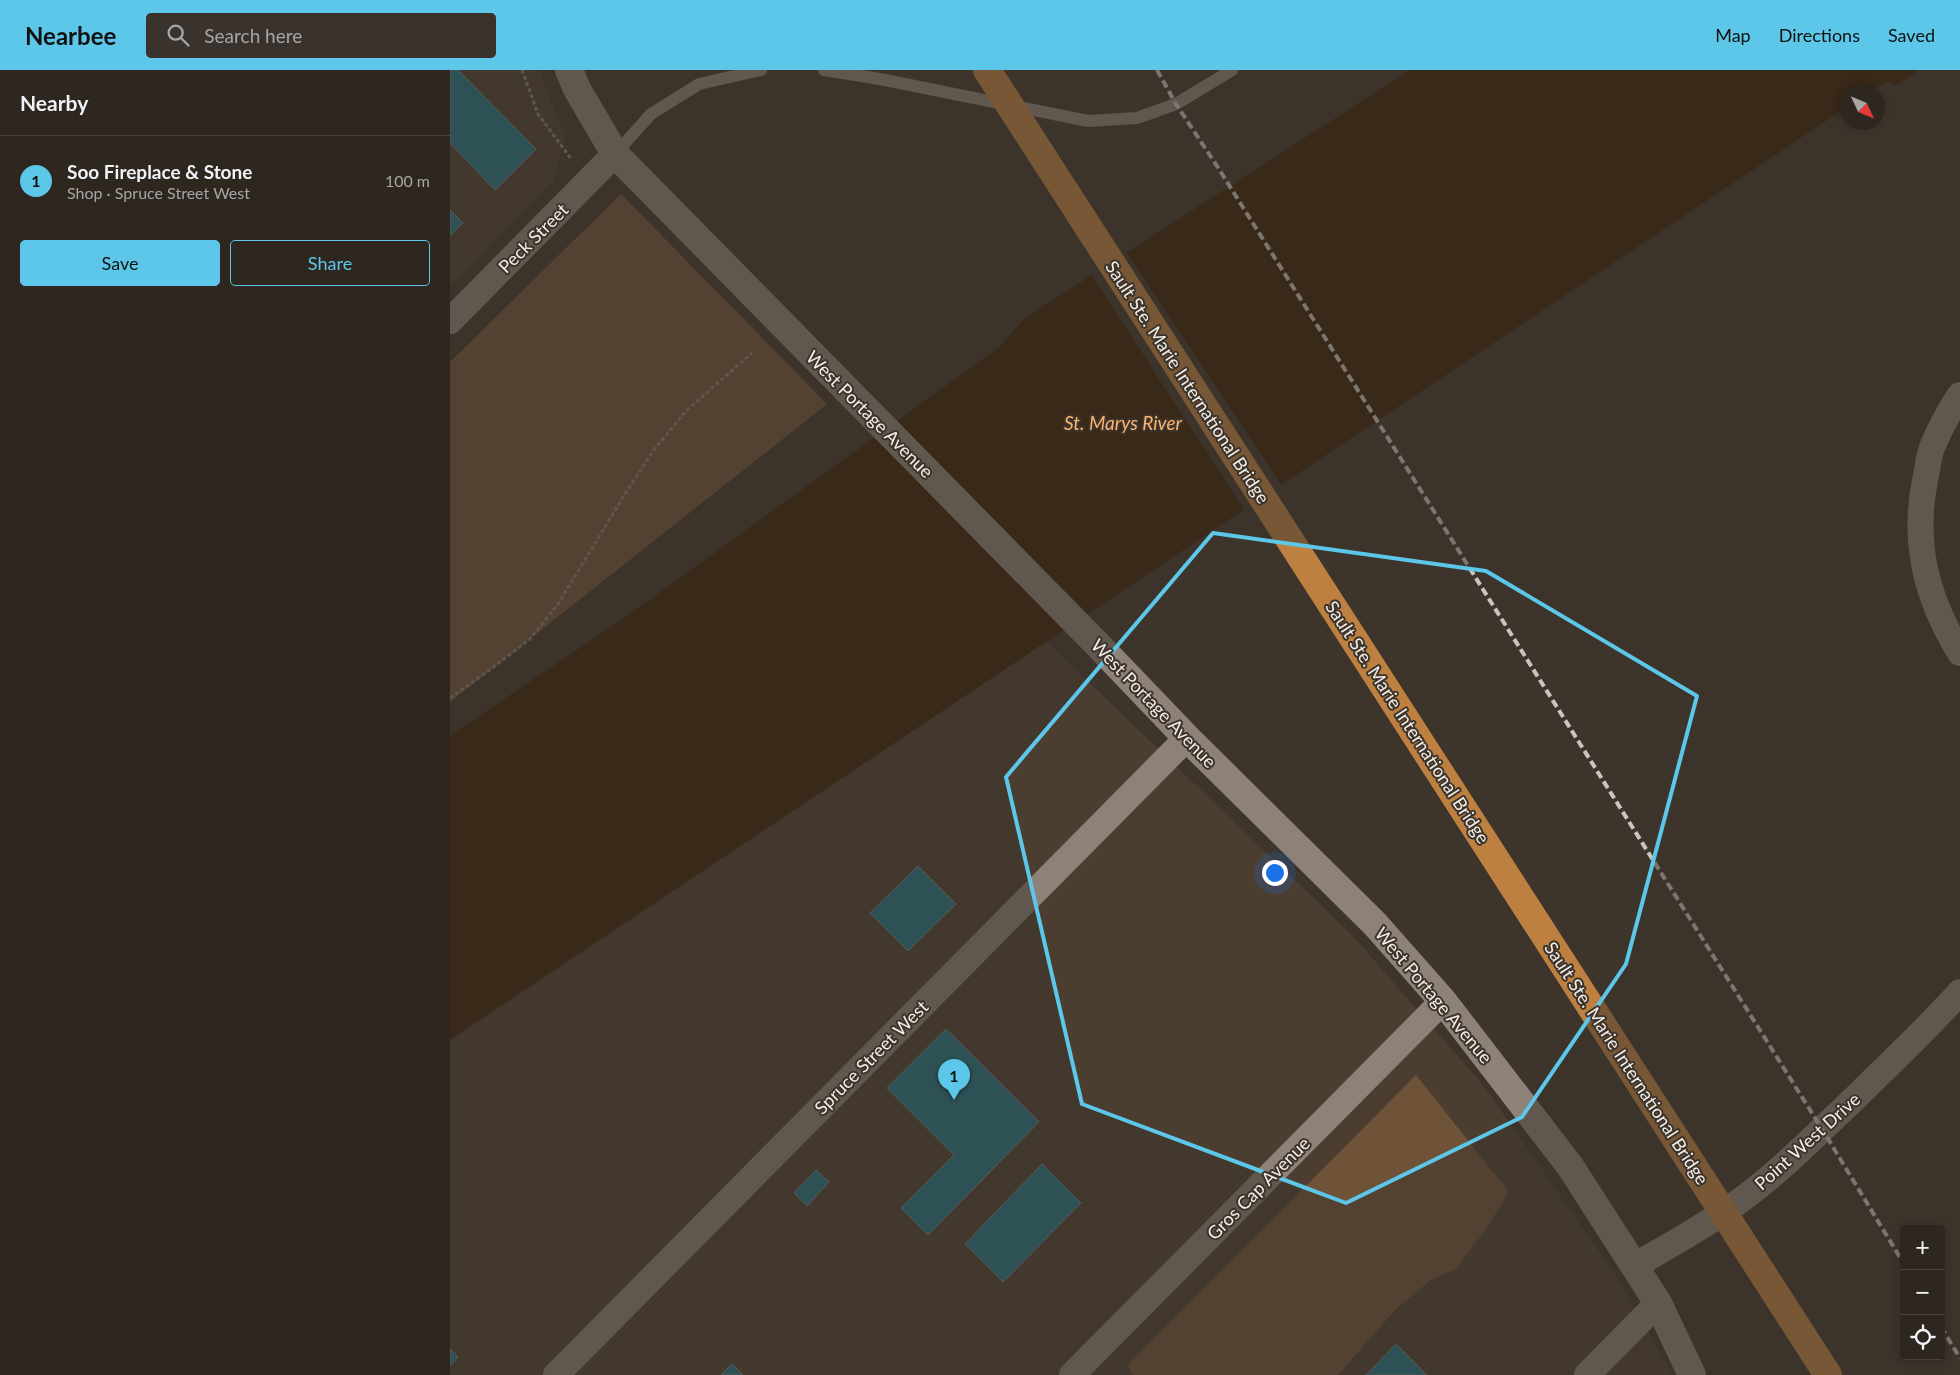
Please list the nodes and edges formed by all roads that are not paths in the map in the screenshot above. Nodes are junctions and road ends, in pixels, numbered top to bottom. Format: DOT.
graph roads {
  1 [pos="569,70"];
  2 [pos="761,70"];
  3 [pos="824,70"];
  4 [pos="987,70"];
  5 [pos="1232,70"];
  6 [pos="615,154"];
  7 [pos="450,321"];
  8 [pos="1960,395"];
  9 [pos="1960,653"];
  10 [pos="1187,738"];
  11 [pos="1960,992"];
  12 [pos="1443,1001"];
  13 [pos="1634,1266"];
  14 [pos="1658,1303"];
  15 [pos="556,1375"];
  16 [pos="1072,1375"];
  17 [pos="1588,1375"];
  18 [pos="1692,1375"];
  19 [pos="1828,1375"];
  1 -- 6 [label="street, West Portage Avenue"];
  2 -- 6 [label="lane"];
  3 -- 5 [label="lane"];
  4 -- 19 [label="highway, Sault Ste. Marie International Bridge"];
  6 -- 7 [label="street, Peck Street"];
  6 -- 10 [label="street, West Portage Avenue"];
  8 -- 9 [label="street"];
  10 -- 12 [label="street, West Portage Avenue"];
  10 -- 15 [label="street, Spruce Street West"];
  11 -- 13 [label="street, Point West Drive"];
  12 -- 13 [label="street, West Portage Avenue"];
  12 -- 16 [label="street, Gros Cap Avenue"];
  13 -- 14 [label="street, West Portage Avenue"];
  14 -- 17 [label="street"];
  14 -- 18 [label="street, West Portage Avenue"];
}
